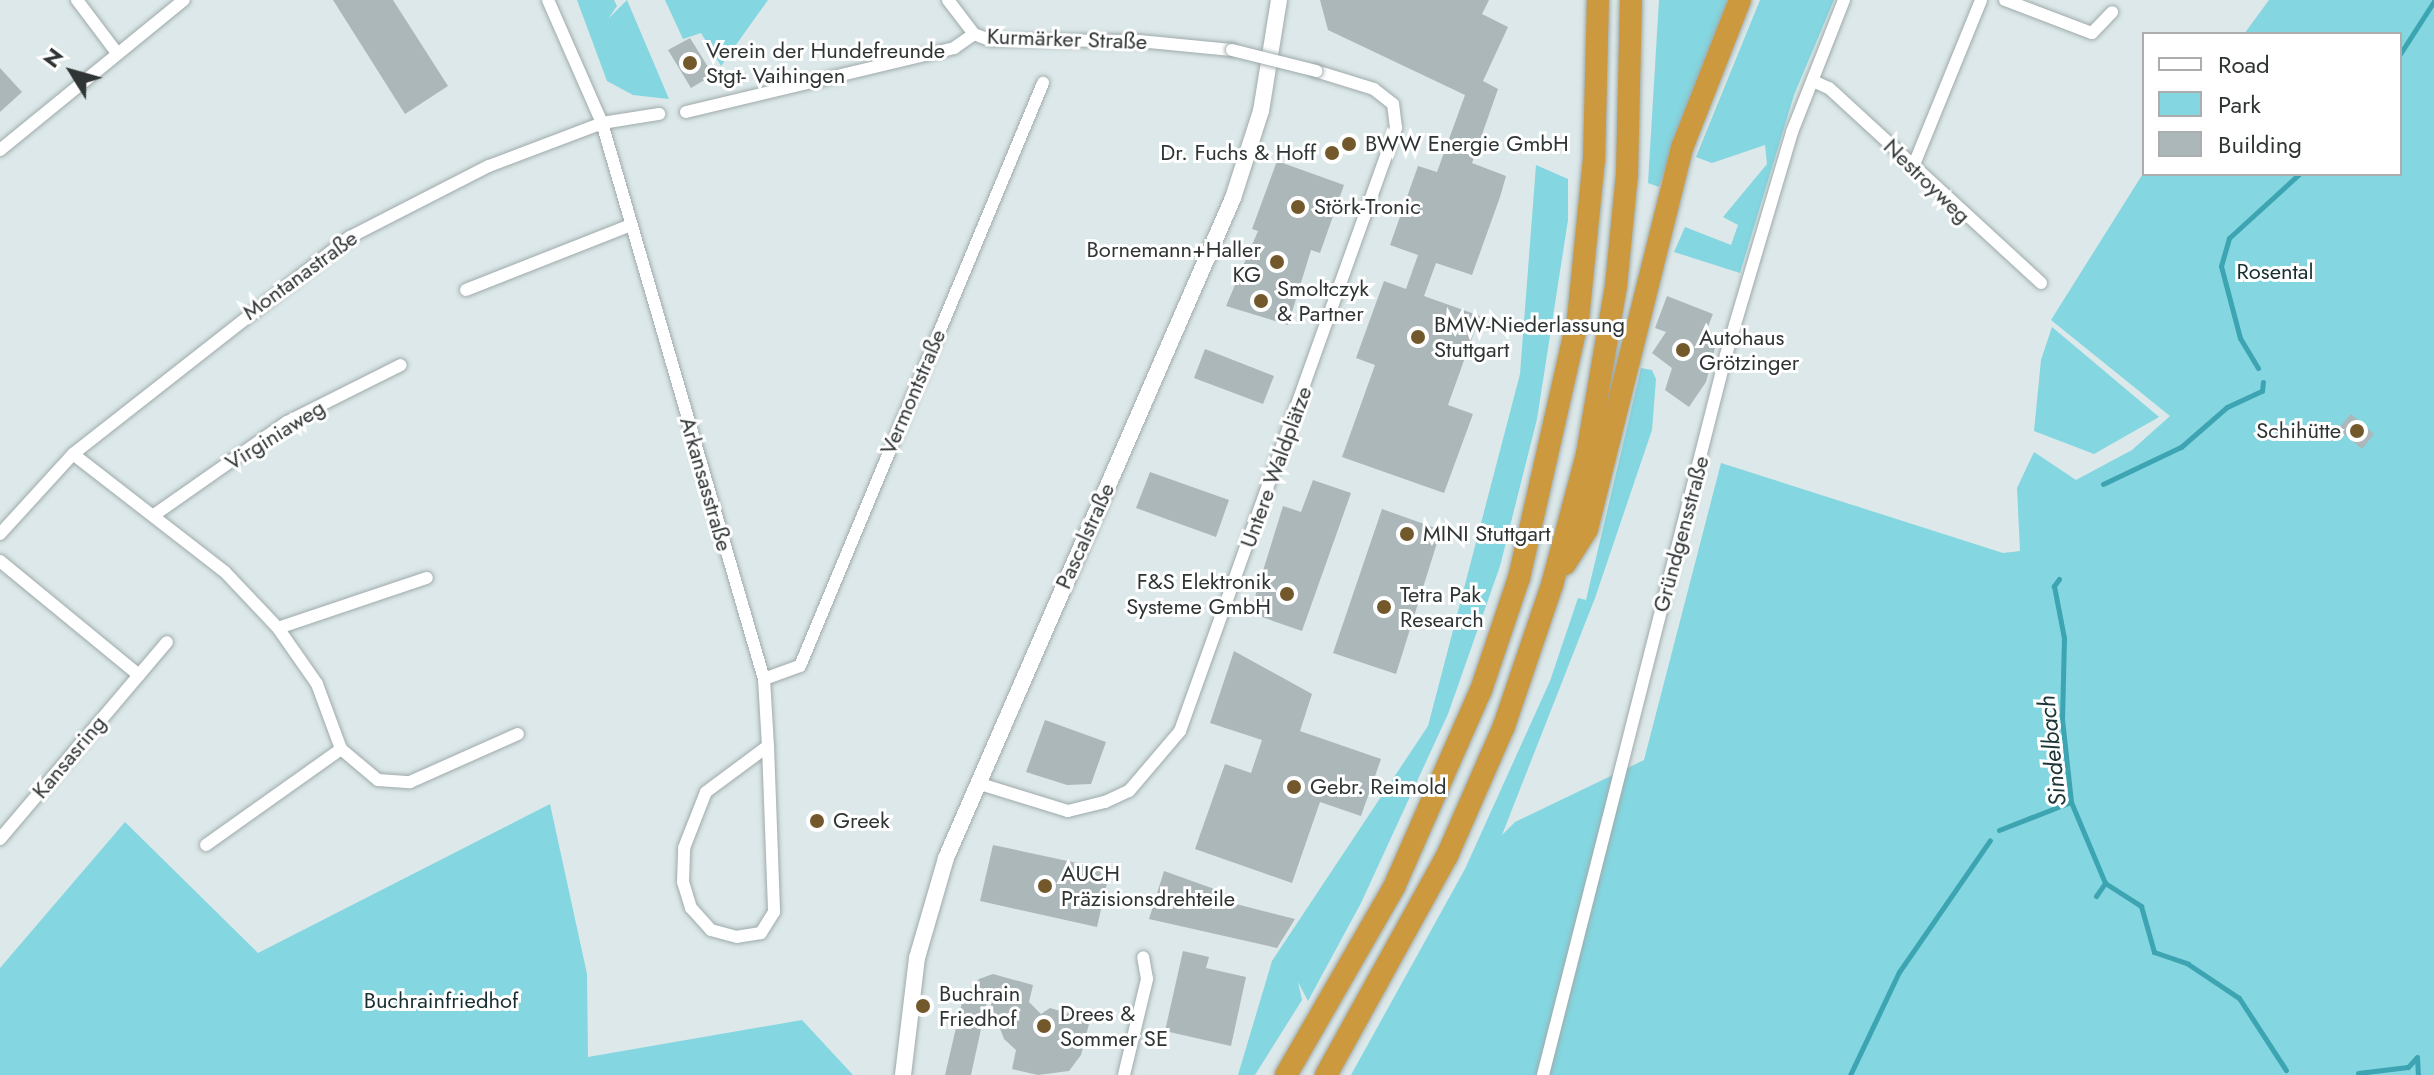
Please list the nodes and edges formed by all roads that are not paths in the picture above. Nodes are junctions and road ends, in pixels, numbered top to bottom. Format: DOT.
graph roads {
  1 [pos="77,0"];
  2 [pos="184,0"];
  3 [pos="548,0"];
  4 [pos="948,0"];
  5 [pos="1279,0"];
  6 [pos="1598,0"];
  7 [pos="1631,0"];
  8 [pos="1740,0"];
  9 [pos="1844,0"];
  10 [pos="1981,0"];
  11 [pos="2005,0"];
  12 [pos="2112,12"];
  13 [pos="974,34"];
  14 [pos="117,53"];
  15 [pos="1813,81"];
  16 [pos="1043,83"];
  17 [pos="686,112"];
  18 [pos="1397,112"];
  19 [pos="659,114"];
  20 [pos="602,123"];
  21 [pos="0,150"];
  22 [pos="1913,167"];
  23 [pos="631,225"];
  24 [pos="2041,283"];
  25 [pos="466,290"];
  26 [pos="401,365"];
  27 [pos="73,454"];
  28 [pos="154,515"];
  29 [pos="0,534"];
  30 [pos="0,561"];
  31 [pos="427,578"];
  32 [pos="1552,585"];
  33 [pos="278,628"];
  34 [pos="167,642"];
  35 [pos="139,675"];
  36 [pos="764,679"];
  37 [pos="518,734"];
  38 [pos="768,746"];
  39 [pos="341,749"];
  40 [pos="977,783"];
  41 [pos="0,839"];
  42 [pos="206,845"];
  43 [pos="1143,957"];
  44 [pos="903,1075"];
  45 [pos="1124,1075"];
  46 [pos="1286,1075"];
  47 [pos="1326,1075"];
  48 [pos="1543,1075"];
  1 -- 14 [label="street"];
  2 -- 14 [label="street"];
  3 -- 20 [label="street, Arkansasstraße"];
  4 -- 13 [label="street"];
  5 -- 40 [label="street, Pascalstraße"];
  6 -- 46 [label="highway"];
  7 -- 32 [label="highway"];
  8 -- 32 [label="highway"];
  9 -- 15 [label="street, Gründgensstraße"];
  10 -- 22 [label="street"];
  11 -- 12 [label="street"];
  13 -- 17 [label="street, Kurmärker Straße"];
  13 -- 18 [label="street, Kurmärker Straße, bridge"];
  14 -- 21 [label="street"];
  15 -- 22 [label="street, Nestroyweg"];
  15 -- 48 [label="street, Gründgensstraße"];
  16 -- 36 [label="street, Vermontstraße"];
  18 -- 40 [label="street, Untere Waldplätze"];
  19 -- 20 [label="street, Montanastraße"];
  20 -- 23 [label="street, Arkansasstraße"];
  20 -- 27 [label="street, Montanastraße"];
  22 -- 24 [label="street, Nestroyweg"];
  23 -- 25 [label="street"];
  23 -- 36 [label="street, Arkansasstraße"];
  26 -- 28 [label="street, Virginiaweg"];
  27 -- 28 [label="street"];
  27 -- 29 [label="street, Montanastraße"];
  28 -- 33 [label="street"];
  30 -- 35 [label="street"];
  31 -- 33 [label="street"];
  32 -- 47 [label="highway"];
  33 -- 39 [label="street"];
  34 -- 35 [label="street, Kansasring"];
  35 -- 41 [label="street, Kansasring"];
  36 -- 38 [label="street, Arkansasstraße"];
  37 -- 39 [label="street"];
  38 -- 38 [label="street, Arkansasstraße"];
  39 -- 42 [label="street"];
  40 -- 44 [label="street, Pascalstraße"];
  43 -- 45 [label="street"];
}
